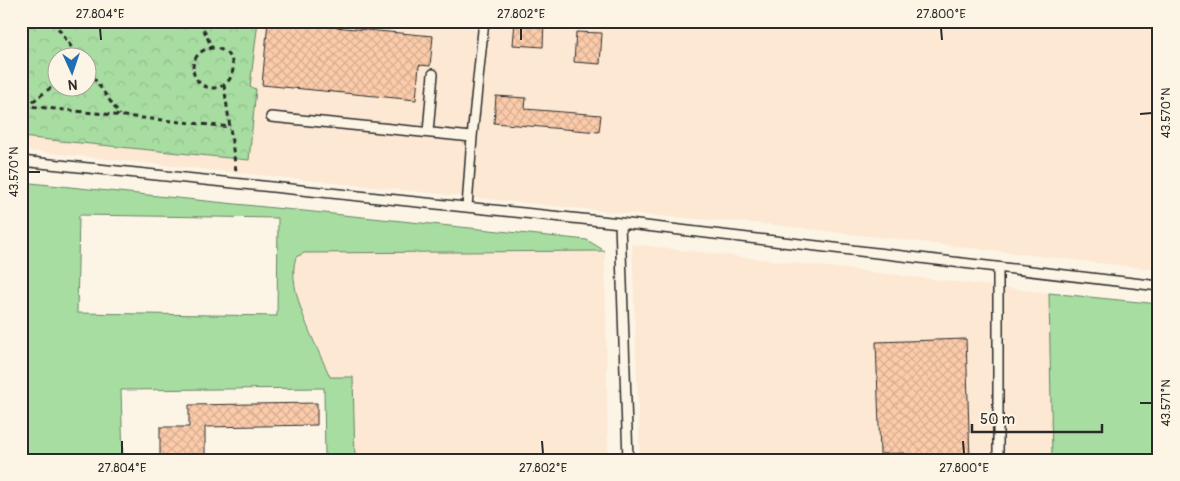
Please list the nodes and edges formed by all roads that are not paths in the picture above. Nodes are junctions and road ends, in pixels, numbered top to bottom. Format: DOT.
graph roads {
  1 [pos="484,21"];
  2 [pos="433,74"];
  3 [pos="271,117"];
  4 [pos="428,132"];
  5 [pos="472,137"];
  6 [pos="21,161"];
  7 [pos="467,207"];
  8 [pos="620,223"];
  9 [pos="998,268"];
  10 [pos="1159,286"];
  11 [pos="628,460"];
  12 [pos="998,460"];
  1 -- 5 [label="lane"];
  2 -- 4 [label="lane"];
  3 -- 4 [label="lane"];
  4 -- 5 [label="lane"];
  5 -- 7 [label="lane"];
  6 -- 7 [label="lane"];
  7 -- 8 [label="lane"];
  8 -- 9 [label="lane"];
  8 -- 11 [label="lane"];
  9 -- 10 [label="lane"];
  9 -- 12 [label="lane"];
}
